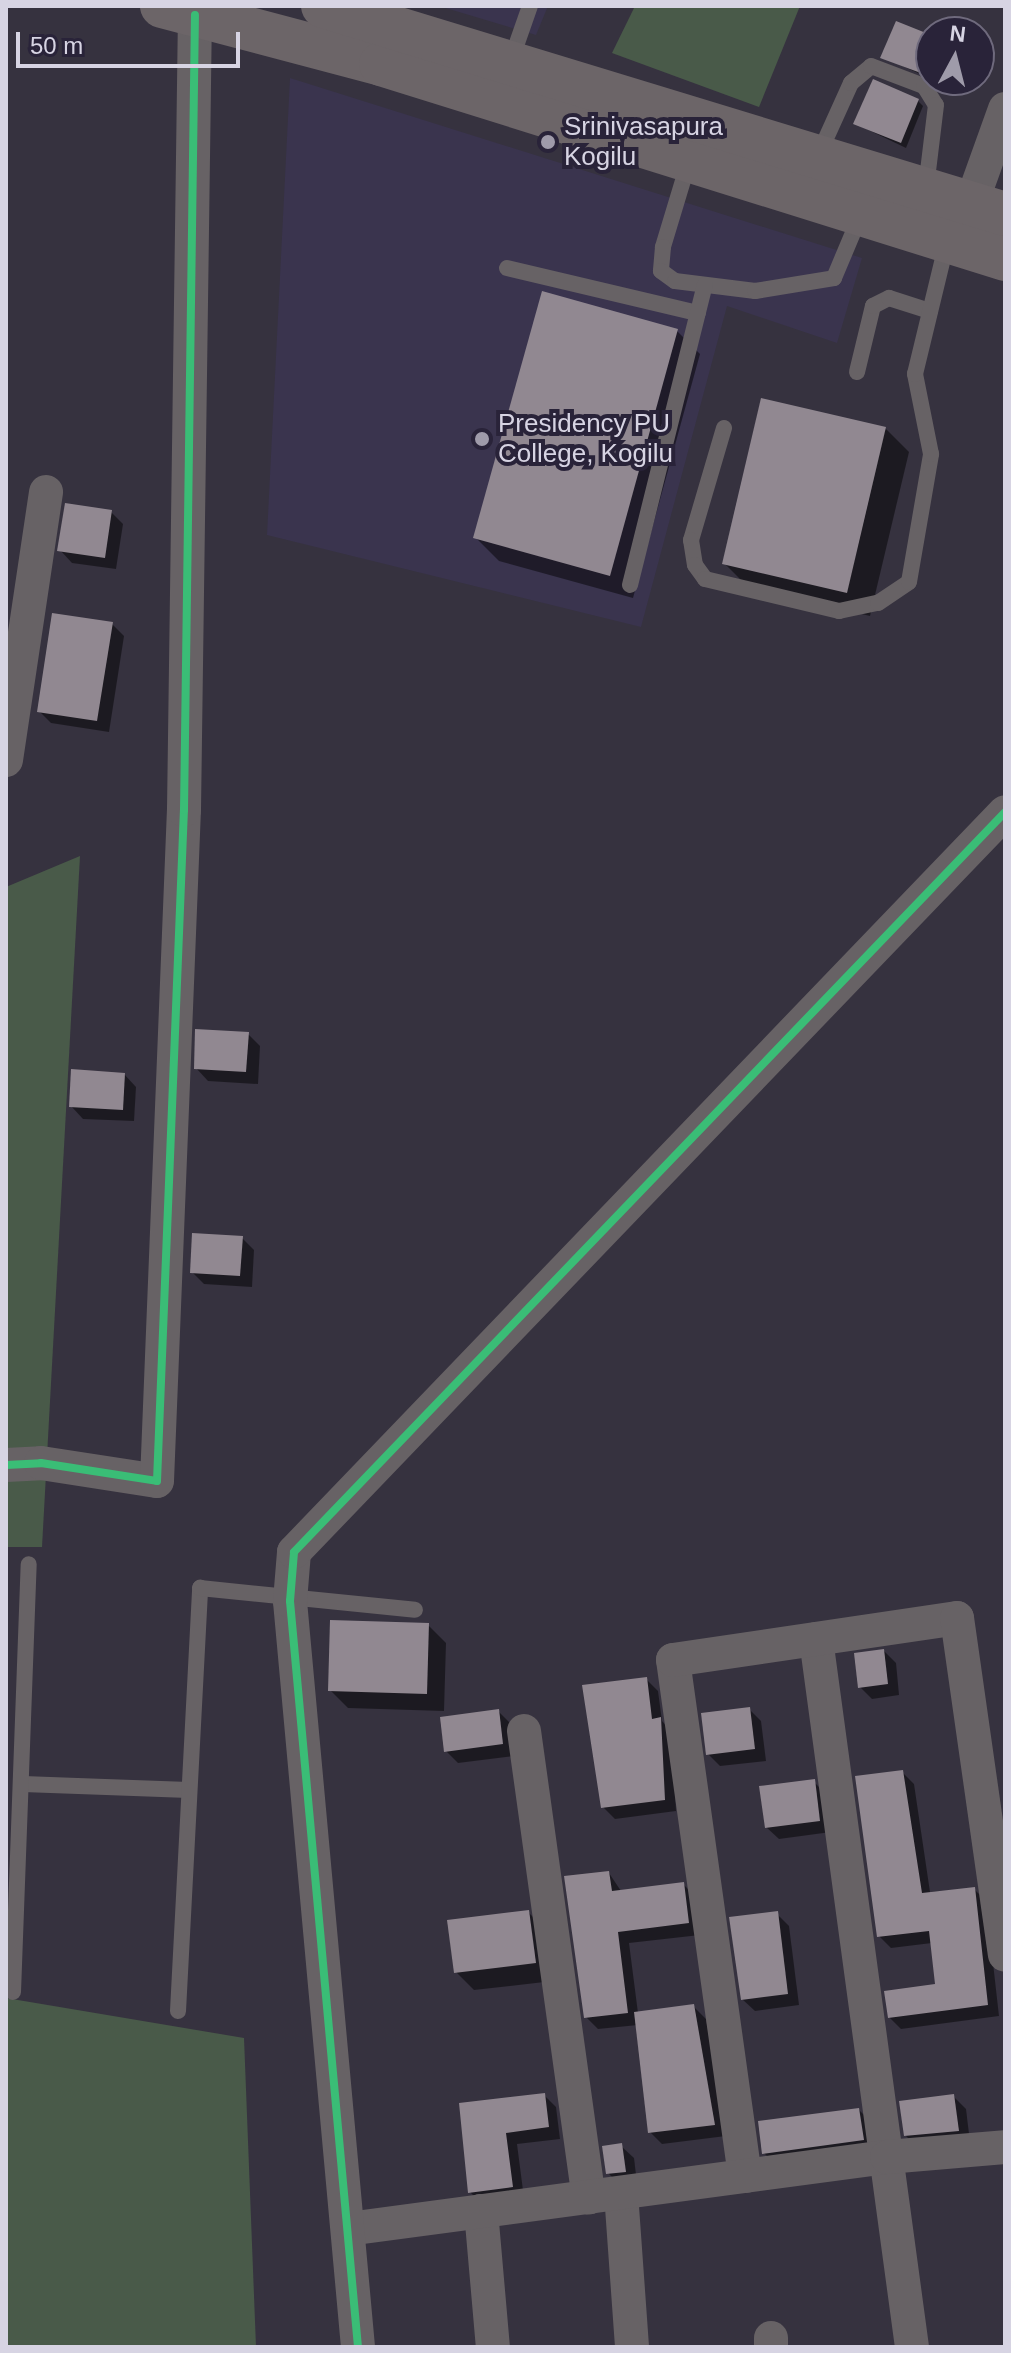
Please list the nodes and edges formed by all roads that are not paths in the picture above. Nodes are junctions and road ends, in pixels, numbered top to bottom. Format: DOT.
graph roads {
  1 [pos="323,6"];
  2 [pos="530,6"];
  3 [pos="179,10"];
  4 [pos="392,32"];
  5 [pos="510,65"];
  6 [pos="1005,109"];
  7 [pos="817,157"];
  8 [pos="689,162"];
  9 [pos="926,190"];
  10 [pos="988,209"];
  11 [pos="861,214"];
  12 [pos="948,241"];
  13 [pos="1005,259"];
  14 [pos="507,268"];
  15 [pos="705,285"];
  16 [pos="930,311"];
  17 [pos="698,313"];
  18 [pos="857,372"];
  19 [pos="724,428"];
  20 [pos="46,492"];
  21 [pos="630,585"];
  22 [pos="6,760"];
  23 [pos="1005,812"];
  24 [pos="6,1465"];
  25 [pos="29,1564"];
  26 [pos="290,1601"];
  27 [pos="415,1610"];
  28 [pos="816,1639"];
  29 [pos="524,1731"];
  30 [pos="23,1784"];
  31 [pos="189,1790"];
  32 [pos="1005,1955"];
  33 [pos="13,1992"];
  34 [pos="178,2011"];
  35 [pos="1005,2147"];
  36 [pos="887,2157"];
  37 [pos="745,2176"];
  38 [pos="605,2195"];
  39 [pos="481,2211"];
  40 [pos="348,2229"];
  41 [pos="358,2347"];
  42 [pos="493,2347"];
  43 [pos="632,2347"];
  44 [pos="912,2347"];
  1 -- 4 [label="main road"];
  2 -- 5 [label="lane"];
  3 -- 4 [label="main road"];
  3 -- 24 [label="street"];
  4 -- 5 [label="main road"];
  4 -- 8 [label="main road"];
  5 -- 7 [label="main road"];
  6 -- 10 [label="street"];
  7 -- 9 [label="main road"];
  7 -- 9 [label="lane"];
  8 -- 11 [label="main road"];
  8 -- 15 [label="lane"];
  9 -- 10 [label="main road"];
  11 -- 12 [label="main road"];
  11 -- 15 [label="lane"];
  12 -- 13 [label="main road"];
  12 -- 16 [label="lane"];
  14 -- 17 [label="lane"];
  15 -- 17 [label="lane"];
  16 -- 18 [label="lane"];
  16 -- 19 [label="lane"];
  17 -- 21 [label="lane"];
  20 -- 22 [label="street"];
  23 -- 26 [label="street"];
  25 -- 30 [label="lane"];
  26 -- 27 [label="lane"];
  26 -- 31 [label="lane"];
  26 -- 40 [label="street"];
  28 -- 32 [label="street"];
  28 -- 36 [label="street"];
  28 -- 37 [label="street"];
  29 -- 38 [label="street"];
  30 -- 31 [label="lane"];
  30 -- 33 [label="lane"];
  31 -- 34 [label="lane"];
  35 -- 36 [label="street"];
  36 -- 37 [label="street"];
  36 -- 44 [label="street"];
  37 -- 38 [label="street"];
  38 -- 39 [label="street"];
  38 -- 43 [label="street"];
  39 -- 40 [label="street"];
  39 -- 42 [label="street"];
  40 -- 41 [label="street"];
}
